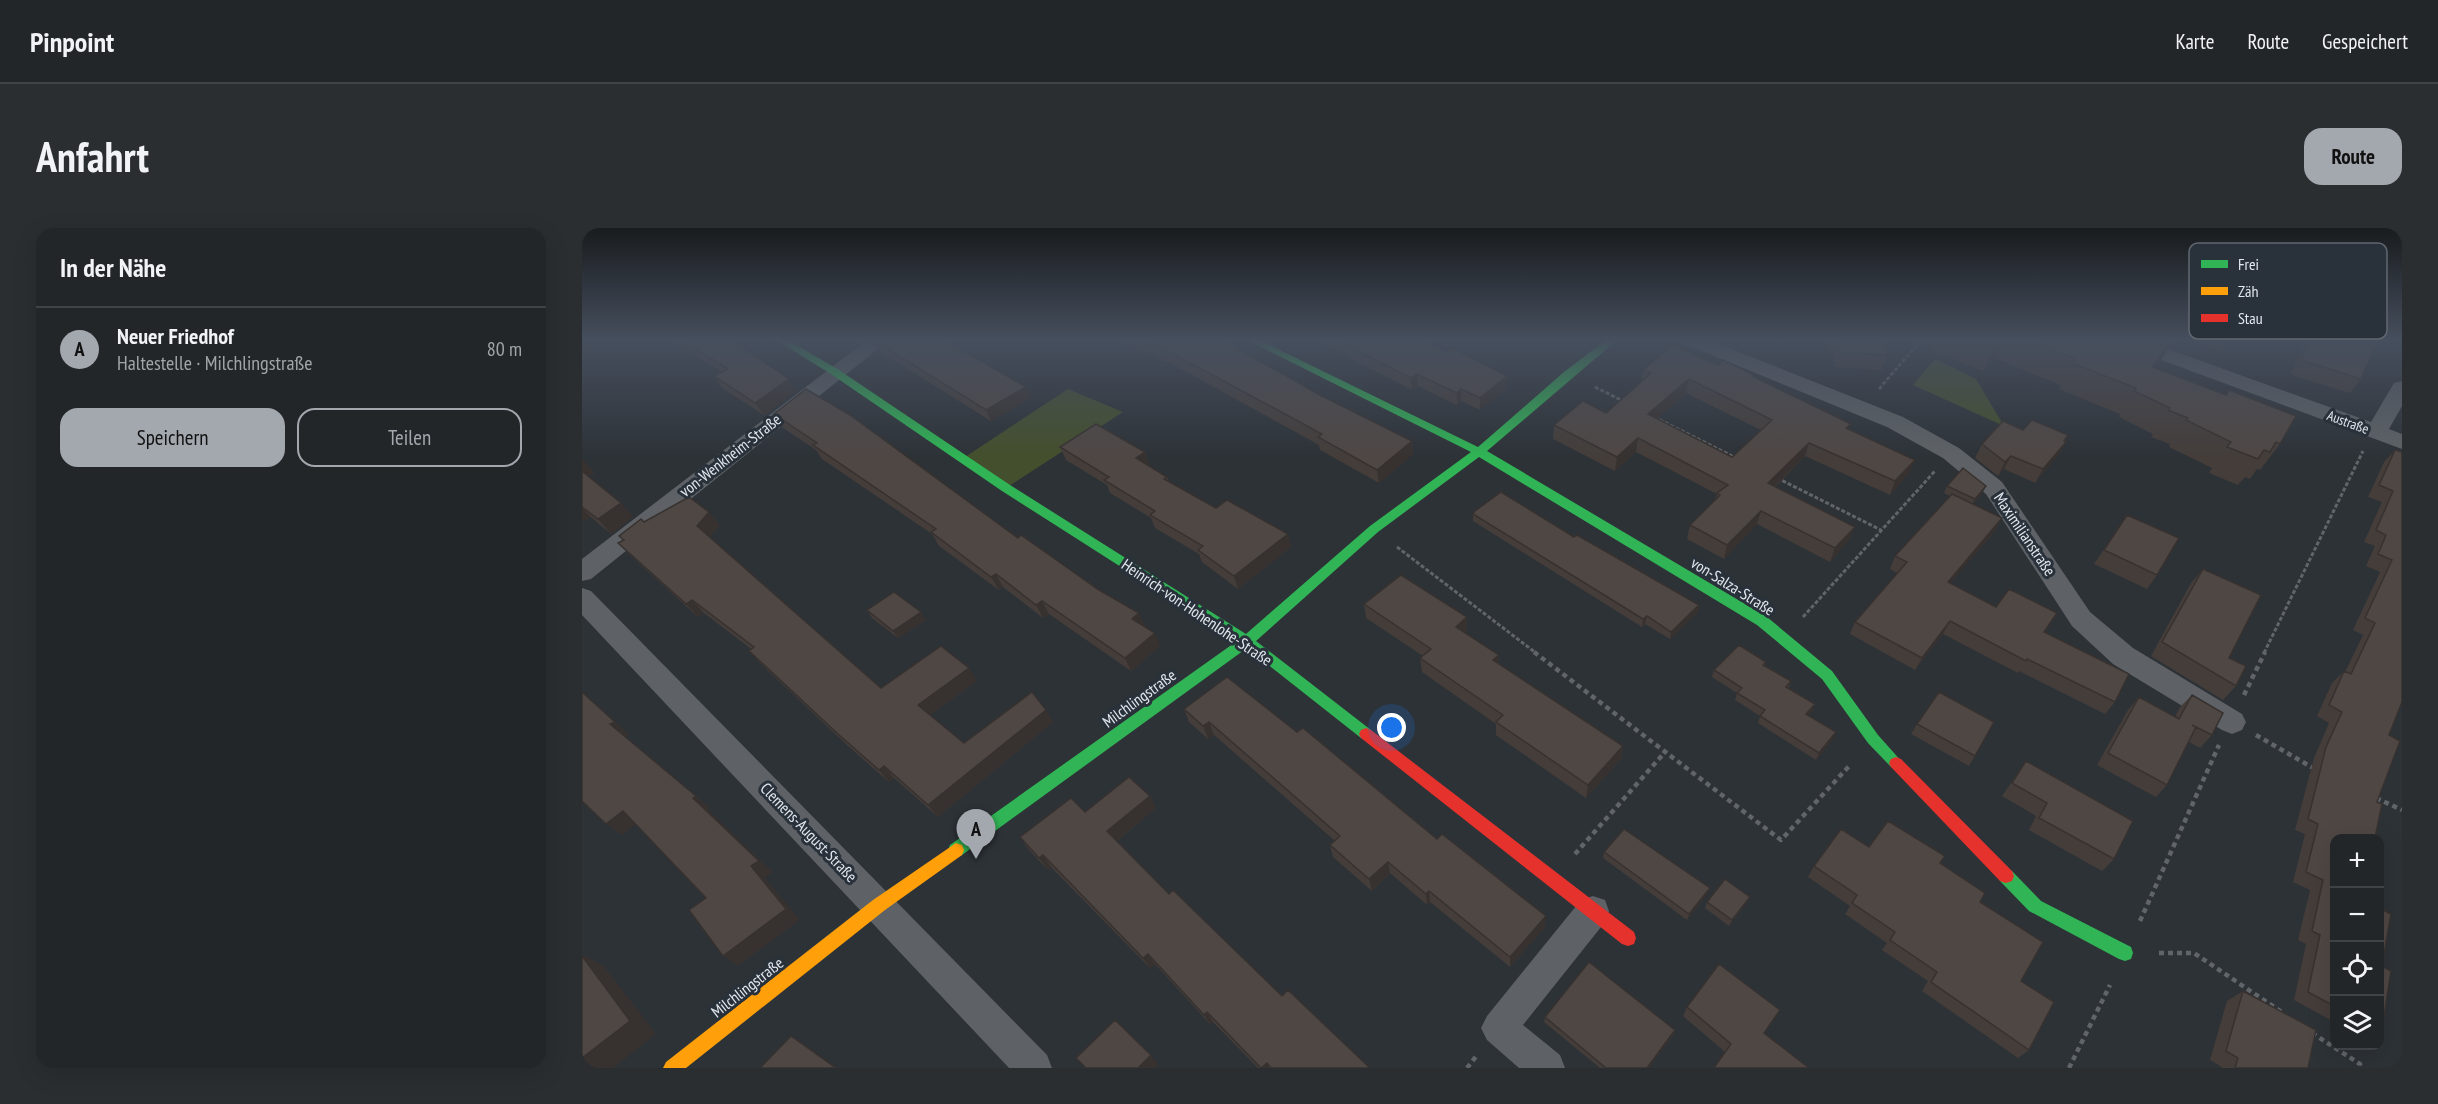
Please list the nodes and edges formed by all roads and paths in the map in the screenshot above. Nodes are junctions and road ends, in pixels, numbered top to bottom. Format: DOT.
graph roads {
  1 [pos="826,379"];
  2 [pos="846,379"];
  3 [pos="1331,379"];
  4 [pos="1562,379"];
  5 [pos="1578,379"];
  6 [pos="1789,379"];
  7 [pos="1887,379"];
  8 [pos="2221,379"];
  9 [pos="2402,388"];
  10 [pos="1630,405"];
  11 [pos="1862,409"];
  12 [pos="1651,416"];
  13 [pos="2370,441"];
  14 [pos="2402,442"];
  15 [pos="1479,452"];
  16 [pos="1951,453"];
  17 [pos="1745,462"];
  18 [pos="1766,473"];
  19 [pos="1374,529"];
  20 [pos="1881,530"];
  21 [pos="582,572"];
  22 [pos="582,598"];
  23 [pos="1783,639"];
  24 [pos="1246,641"];
  25 [pos="2232,722"];
  26 [pos="1873,739"];
  27 [pos="1666,752"];
  28 [pos="2320,772"];
  29 [pos="2371,796"];
  30 [pos="2402,810"];
  31 [pos="1552,880"];
  32 [pos="879,905"];
  33 [pos="1593,911"];
  34 [pos="1628,938"];
  35 [pos="2125,952"];
  36 [pos="2291,1019"];
  37 [pos="2311,1032"];
  38 [pos="672,1068"];
  39 [pos="1034,1068"];
  40 [pos="1546,1068"];
  41 [pos="2069,1068"];
  42 [pos="2360,1068"];
  1 -- 21 [label="street, von-Wenkheim-Straße"];
  2 -- 24 [label="street, Heinrich-von-Hohenlohe-Straße"];
  3 -- 15 [label="street, von-Salza-Straße"];
  4 -- 15 [label="street, Milchlingstraße"];
  5 -- 10 [label="path"];
  6 -- 11 [label="street, Maximilianstraße"];
  7 -- 11 [label="path"];
  8 -- 13 [label="street, Austraße"];
  9 -- 13 [label="street"];
  11 -- 16 [label="street, Maximilianstraße"];
  12 -- 17 [label="path"];
  13 -- 14 [label="street, Austraße"];
  13 -- 25 [label="path"];
  15 -- 19 [label="street, Milchlingstraße"];
  15 -- 23 [label="street, von-Salza-Straße"];
  16 -- 20 [label="path"];
  16 -- 25 [label="street, Maximilianstraße"];
  18 -- 20 [label="path"];
  19 -- 24 [label="street, Milchlingstraße"];
  19 -- 27 [label="path"];
  20 -- 23 [label="path"];
  22 -- 32 [label="street, Clemens-August-Straße"];
  23 -- 26 [label="street, von-Salza-Straße"];
  24 -- 31 [label="street, Heinrich-von-Hohenlohe-Straße"];
  24 -- 32 [label="street, Milchlingstraße"];
  25 -- 28 [label="path"];
  25 -- 35 [label="path"];
  26 -- 27 [label="path"];
  26 -- 35 [label="street, von-Salza-Straße"];
  27 -- 31 [label="path"];
  29 -- 30 [label="path"];
  31 -- 33 [label="street, Heinrich-von-Hohenlohe-Straße"];
  32 -- 38 [label="street, Milchlingstraße"];
  32 -- 39 [label="street, Clemens-August-Straße"];
  33 -- 34 [label="street, Heinrich-von-Hohenlohe-Straße"];
  33 -- 40 [label="street"];
  35 -- 36 [label="path"];
  35 -- 41 [label="path"];
  37 -- 42 [label="path"];
}
